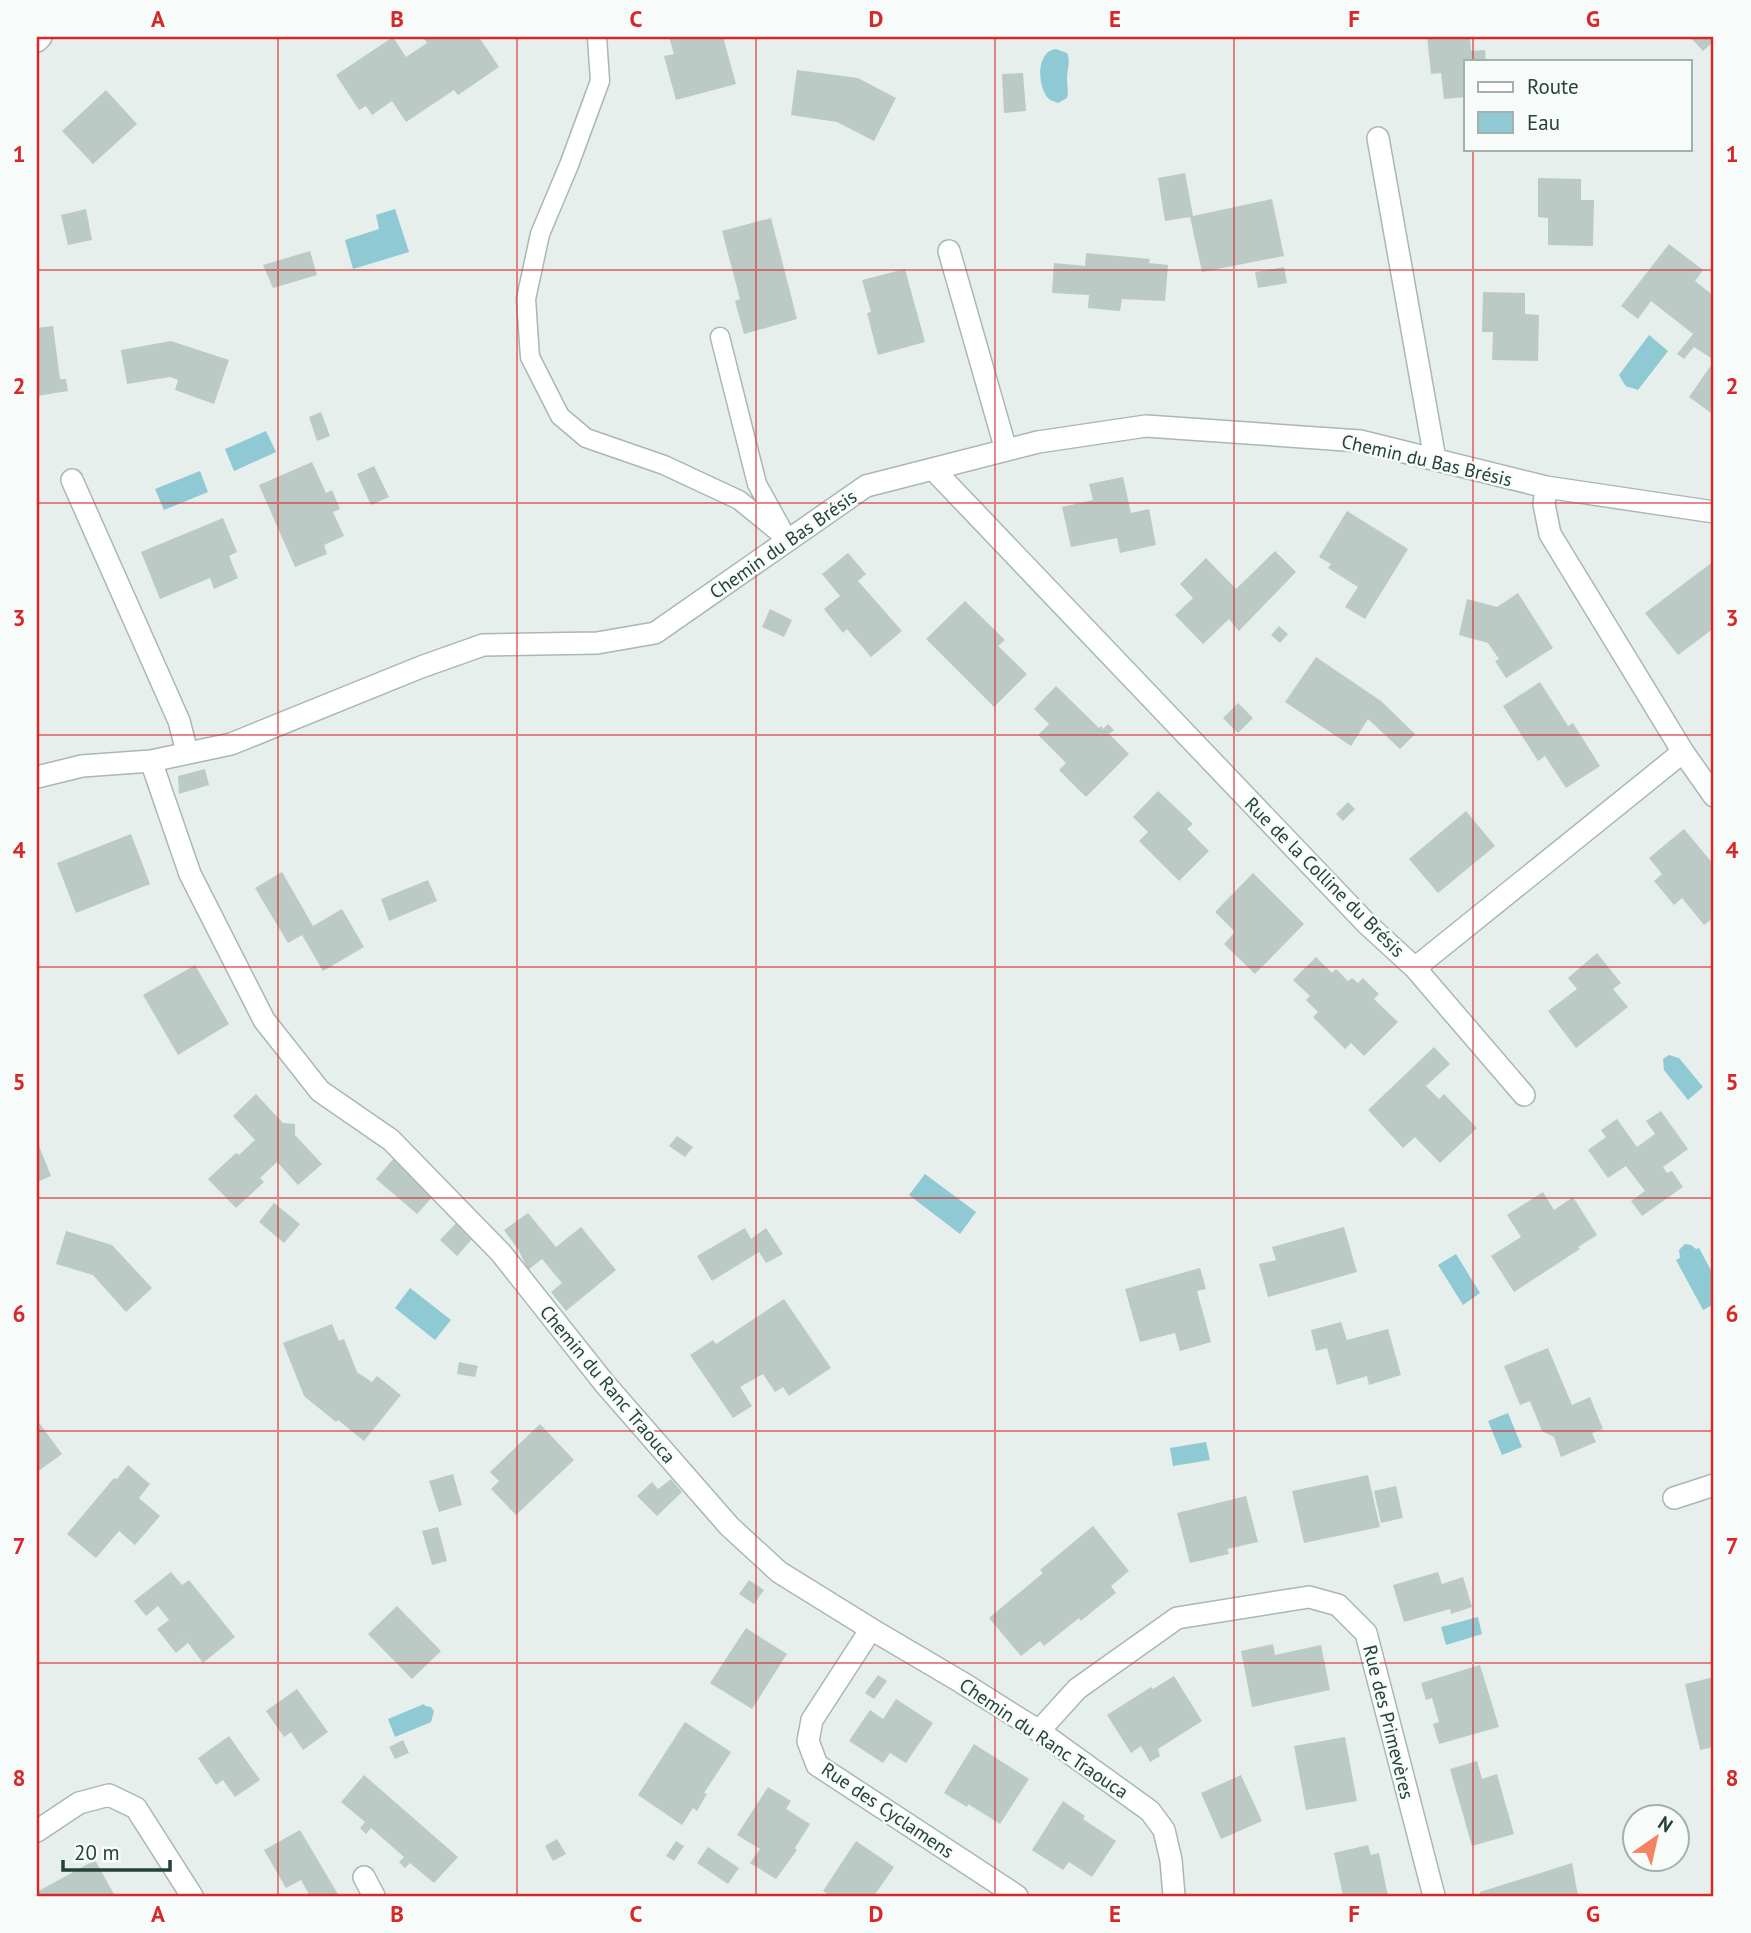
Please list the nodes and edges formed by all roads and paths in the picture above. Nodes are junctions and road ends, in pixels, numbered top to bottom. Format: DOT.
graph roads {
  1 [pos="41,37"];
  2 [pos="597,37"];
  3 [pos="37,41"];
  4 [pos="1378,138"];
  5 [pos="949,251"];
  6 [pos="720,337"];
  7 [pos="1006,450"];
  8 [pos="1435,459"];
  9 [pos="933,469"];
  10 [pos="72,480"];
  11 [pos="1546,487"];
  12 [pos="1714,512"];
  13 [pos="788,540"];
  14 [pos="187,752"];
  15 [pos="1683,752"];
  16 [pos="152,761"];
  17 [pos="37,777"];
  18 [pos="1714,796"];
  19 [pos="1415,968"];
  20 [pos="1524,1095"];
  21 [pos="1714,1485"];
  22 [pos="1674,1498"];
  23 [pos="871,1629"];
  24 [pos="1039,1731"];
  25 [pos="37,1831"];
  26 [pos="364,1877"];
  27 [pos="192,1896"];
  28 [pos="374,1896"];
  29 [pos="1017,1896"];
  30 [pos="1174,1896"];
  31 [pos="1434,1896"];
  1 -- 3 [label="street"];
  2 -- 13 [label="lane"];
  4 -- 8 [label="street"];
  5 -- 7 [label="street"];
  6 -- 13 [label="lane"];
  7 -- 8 [label="street, Chemin du Bas Brésis"];
  7 -- 9 [label="street, Chemin du Bas Brésis"];
  8 -- 11 [label="street, Chemin du Bas Brésis"];
  9 -- 13 [label="street, Chemin du Bas Brésis"];
  9 -- 19 [label="street, Rue de la Colline du Brésis"];
  10 -- 14 [label="street"];
  11 -- 12 [label="street, Chemin du Bas Brésis"];
  11 -- 15 [label="street"];
  13 -- 14 [label="street, Chemin du Bas Brésis"];
  14 -- 16 [label="street, Chemin du Bas Brésis"];
  15 -- 18 [label="street"];
  15 -- 19 [label="street, Rue de la Colline du Brésis"];
  16 -- 17 [label="street, Chemin du Bas Brésis"];
  16 -- 23 [label="street, Chemin du Ranc Traouca"];
  19 -- 20 [label="street"];
  21 -- 22 [label="street"];
  23 -- 24 [label="street, Chemin du Ranc Traouca"];
  23 -- 29 [label="street, Rue des Cyclamens"];
  24 -- 30 [label="street, Chemin du Ranc Traouca"];
  24 -- 31 [label="street, Rue des Primevères"];
  25 -- 27 [label="street"];
  26 -- 28 [label="street"];
}
